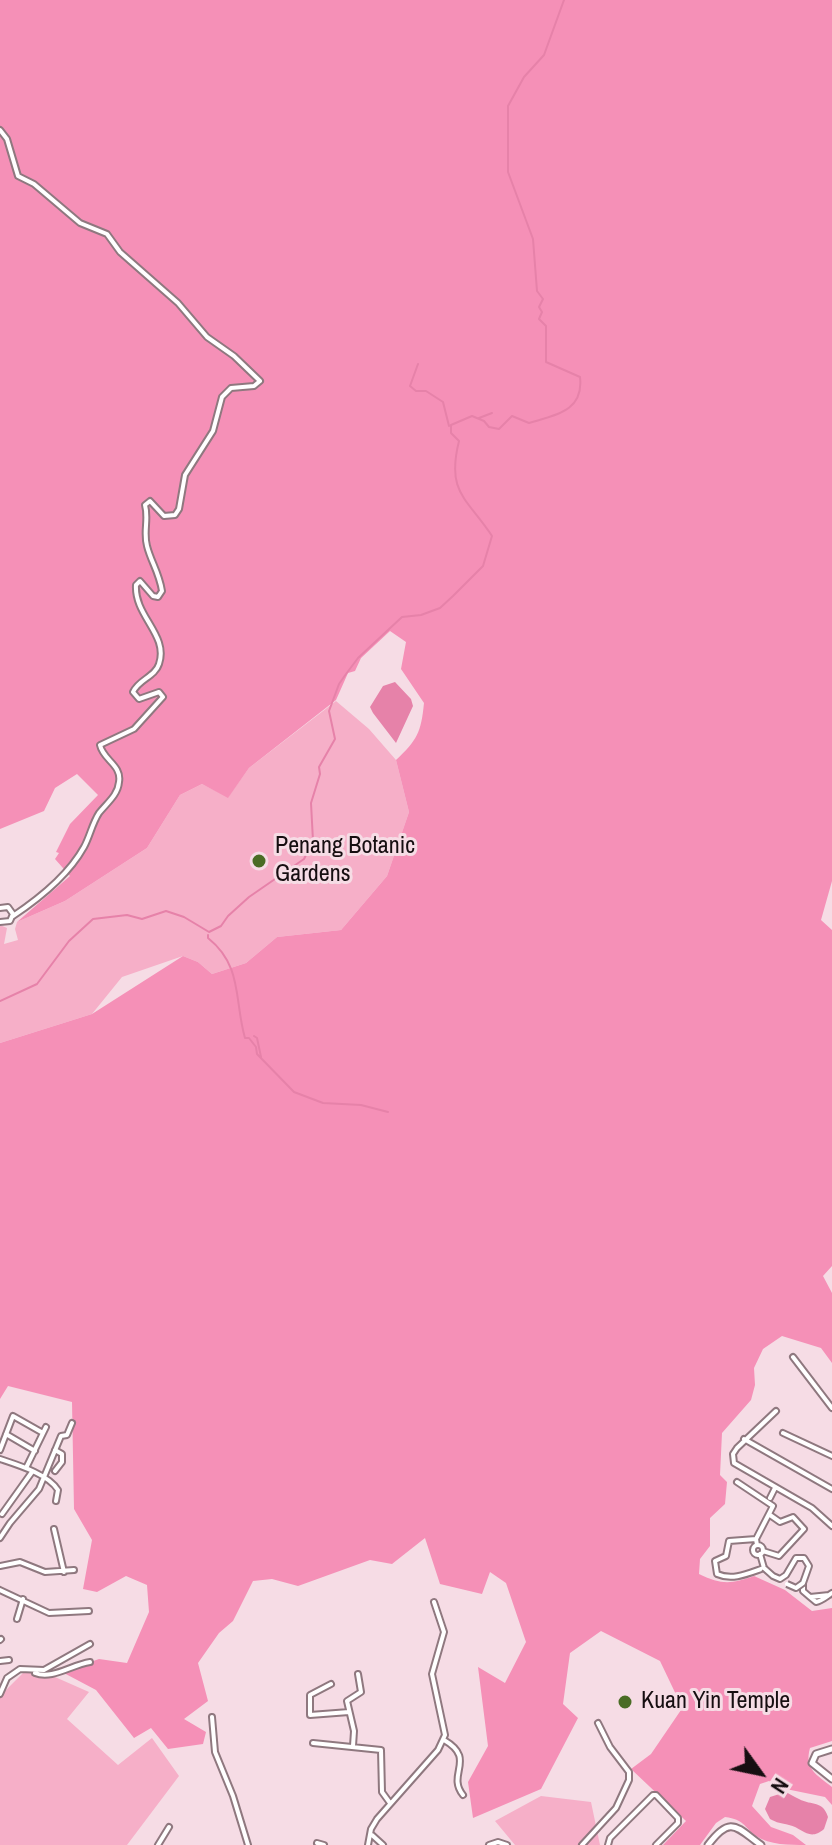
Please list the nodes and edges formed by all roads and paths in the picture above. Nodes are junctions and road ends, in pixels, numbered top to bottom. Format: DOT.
graph roads {
  1 [pos="0,130"];
  2 [pos="0,908"];
  3 [pos="13,916"];
  4 [pos="0,922"];
  5 [pos="793,1357"];
  6 [pos="832,1407"];
  7 [pos="776,1411"];
  8 [pos="72,1423"];
  9 [pos="46,1427"];
  10 [pos="43,1433"];
  11 [pos="783,1433"];
  12 [pos="6,1434"];
  13 [pos="744,1439"];
  14 [pos="2,1440"];
  15 [pos="0,1450"];
  16 [pos="55,1450"];
  17 [pos="35,1451"];
  18 [pos="832,1456"];
  19 [pos="0,1459"];
  20 [pos="26,1468"];
  21 [pos="55,1471"];
  22 [pos="32,1472"];
  23 [pos="42,1478"];
  24 [pos="737,1482"];
  25 [pos="775,1488"];
  26 [pos="832,1489"];
  27 [pos="770,1498"];
  28 [pos="56,1501"];
  29 [pos="2,1514"];
  30 [pos="770,1515"];
  31 [pos="832,1526"];
  32 [pos="54,1529"];
  33 [pos="0,1538"];
  34 [pos="756,1542"];
  35 [pos="761,1553"];
  36 [pos="0,1566"];
  37 [pos="764,1568"];
  38 [pos="74,1570"];
  39 [pos="64,1572"];
  40 [pos="0,1590"];
  41 [pos="830,1594"];
  42 [pos="23,1599"];
  43 [pos="434,1602"];
  44 [pos="89,1611"];
  45 [pos="17,1619"];
  46 [pos="90,1644"];
  47 [pos="9,1660"];
  48 [pos="0,1661"];
  49 [pos="90,1662"];
  50 [pos="33,1671"];
  51 [pos="358,1674"];
  52 [pos="331,1684"];
  53 [pos="0,1694"];
  54 [pos="349,1712"];
  55 [pos="212,1717"];
  56 [pos="598,1723"];
  57 [pos="444,1740"];
  58 [pos="313,1743"];
  59 [pos="353,1746"];
  60 [pos="832,1749"];
  61 [pos="832,1779"];
  62 [pos="463,1795"];
  63 [pos="390,1803"];
  64 [pos="169,1827"];
  65 [pos="371,1829"];
  66 [pos="317,1843"];
  67 [pos="158,1845"];
  68 [pos="248,1845"];
  69 [pos="324,1845"];
  70 [pos="368,1845"];
  71 [pos="381,1845"];
  72 [pos="489,1845"];
  73 [pos="507,1845"];
  74 [pos="582,1845"];
  75 [pos="608,1845"];
  76 [pos="656,1845"];
  77 [pos="708,1845"];
  78 [pos="761,1845"];
  1 -- 3 [label="street"];
  2 -- 3 [label="street"];
  3 -- 4 [label="street"];
  5 -- 6 [label="street"];
  7 -- 13 [label="street"];
  8 -- 16 [label="street"];
  9 -- 10 [label="street"];
  10 -- 12 [label="street"];
  10 -- 17 [label="street"];
  11 -- 18 [label="street"];
  12 -- 14 [label="street"];
  12 -- 17 [label="street"];
  13 -- 25 [label="street"];
  13 -- 26 [label="street"];
  14 -- 15 [label="street"];
  16 -- 21 [label="street"];
  16 -- 23 [label="street"];
  17 -- 20 [label="street"];
  19 -- 20 [label="street"];
  20 -- 22 [label="street"];
  22 -- 23 [label="street"];
  22 -- 29 [label="street"];
  23 -- 28 [label="street"];
  23 -- 33 [label="street"];
  24 -- 30 [label="street"];
  25 -- 27 [label="street"];
  25 -- 31 [label="street"];
  30 -- 34 [label="street"];
  30 -- 35 [label="street"];
  32 -- 39 [label="street"];
  34 -- 35 [label="street"];
  34 -- 37 [label="street"];
  35 -- 37 [label="street"];
  36 -- 39 [label="street"];
  37 -- 41 [label="street, bridge"];
  38 -- 39 [label="street"];
  40 -- 42 [label="street"];
  42 -- 44 [label="street"];
  42 -- 45 [label="street"];
  43 -- 57 [label="street"];
  46 -- 50 [label="street"];
  47 -- 48 [label="street"];
  49 -- 50 [label="street"];
  50 -- 53 [label="street"];
  51 -- 54 [label="street"];
  52 -- 54 [label="street"];
  54 -- 59 [label="street"];
  55 -- 68 [label="street"];
  56 -- 74 [label="street"];
  57 -- 62 [label="street"];
  57 -- 63 [label="street"];
  58 -- 59 [label="street"];
  59 -- 63 [label="street"];
  60 -- 61 [label="main road"];
  63 -- 65 [label="street"];
  64 -- 67 [label="street"];
  65 -- 70 [label="street"];
  65 -- 71 [label="street"];
  66 -- 69 [label="street"];
  72 -- 73 [label="street"];
  75 -- 76 [label="street"];
  77 -- 78 [label="main road"];
}
